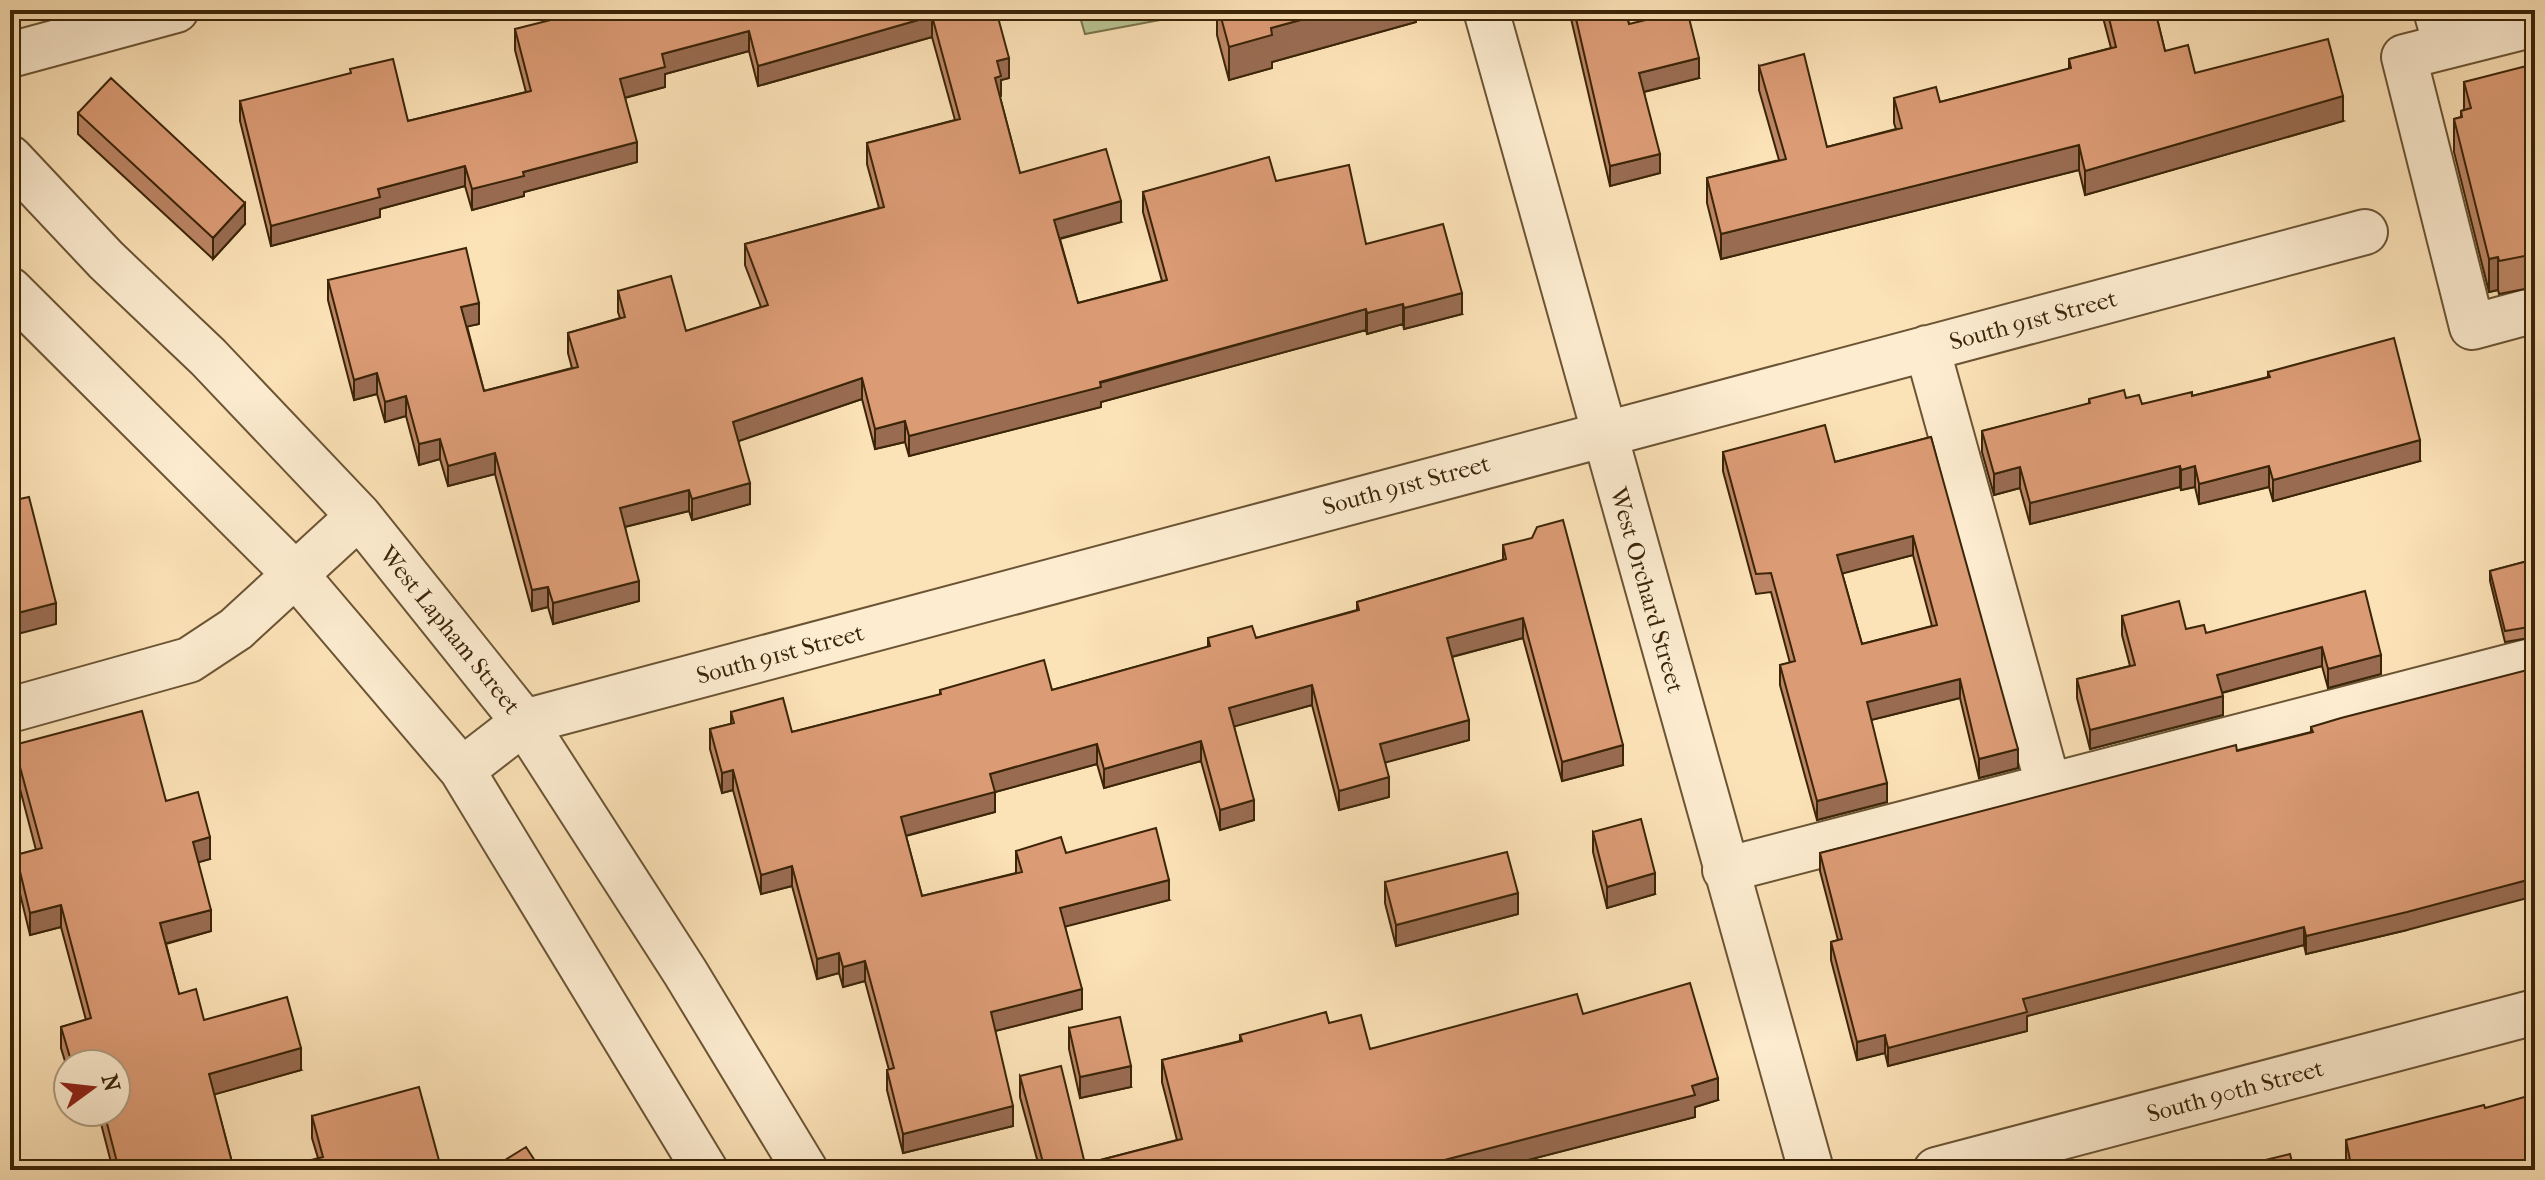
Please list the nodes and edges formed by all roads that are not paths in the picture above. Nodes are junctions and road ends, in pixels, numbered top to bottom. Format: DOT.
graph roads {
  1 [pos="176,10"];
  2 [pos="1486,10"];
  3 [pos="2535,24"];
  4 [pos="2441,28"];
  5 [pos="10,55"];
  6 [pos="10,158"];
  7 [pos="2365,232"];
  8 [pos="10,290"];
  9 [pos="2535,310"];
  10 [pos="1927,348"];
  11 [pos="1603,432"];
  12 [pos="359,516"];
  13 [pos="296,575"];
  14 [pos="2535,660"];
  15 [pos="10,710"];
  16 [pos="524,722"];
  17 [pos="462,770"];
  18 [pos="2048,784"];
  19 [pos="1725,870"];
  20 [pos="2535,1012"];
  21 [pos="705,1170"];
  22 [pos="805,1170"];
  23 [pos="1811,1170"];
  24 [pos="1936,1170"];
  1 -- 5 [label="street"];
  2 -- 11 [label="street, West Orchard Street"];
  3 -- 4 [label="street"];
  4 -- 9 [label="street"];
  6 -- 12 [label="street, West Lapham Street"];
  7 -- 10 [label="street, South 91st Street"];
  8 -- 13 [label="street"];
  10 -- 11 [label="street, South 91st Street"];
  10 -- 18 [label="street"];
  11 -- 16 [label="street, South 91st Street"];
  11 -- 19 [label="street, West Orchard Street"];
  12 -- 13 [label="street"];
  12 -- 16 [label="street, West Lapham Street"];
  13 -- 15 [label="street"];
  13 -- 17 [label="street"];
  14 -- 18 [label="street"];
  16 -- 17 [label="street, South 91st Street"];
  16 -- 22 [label="street, West Lapham Street"];
  17 -- 21 [label="street"];
  18 -- 19 [label="street"];
  19 -- 23 [label="street, West Orchard Street"];
  20 -- 24 [label="street, South 90th Street"];
}
